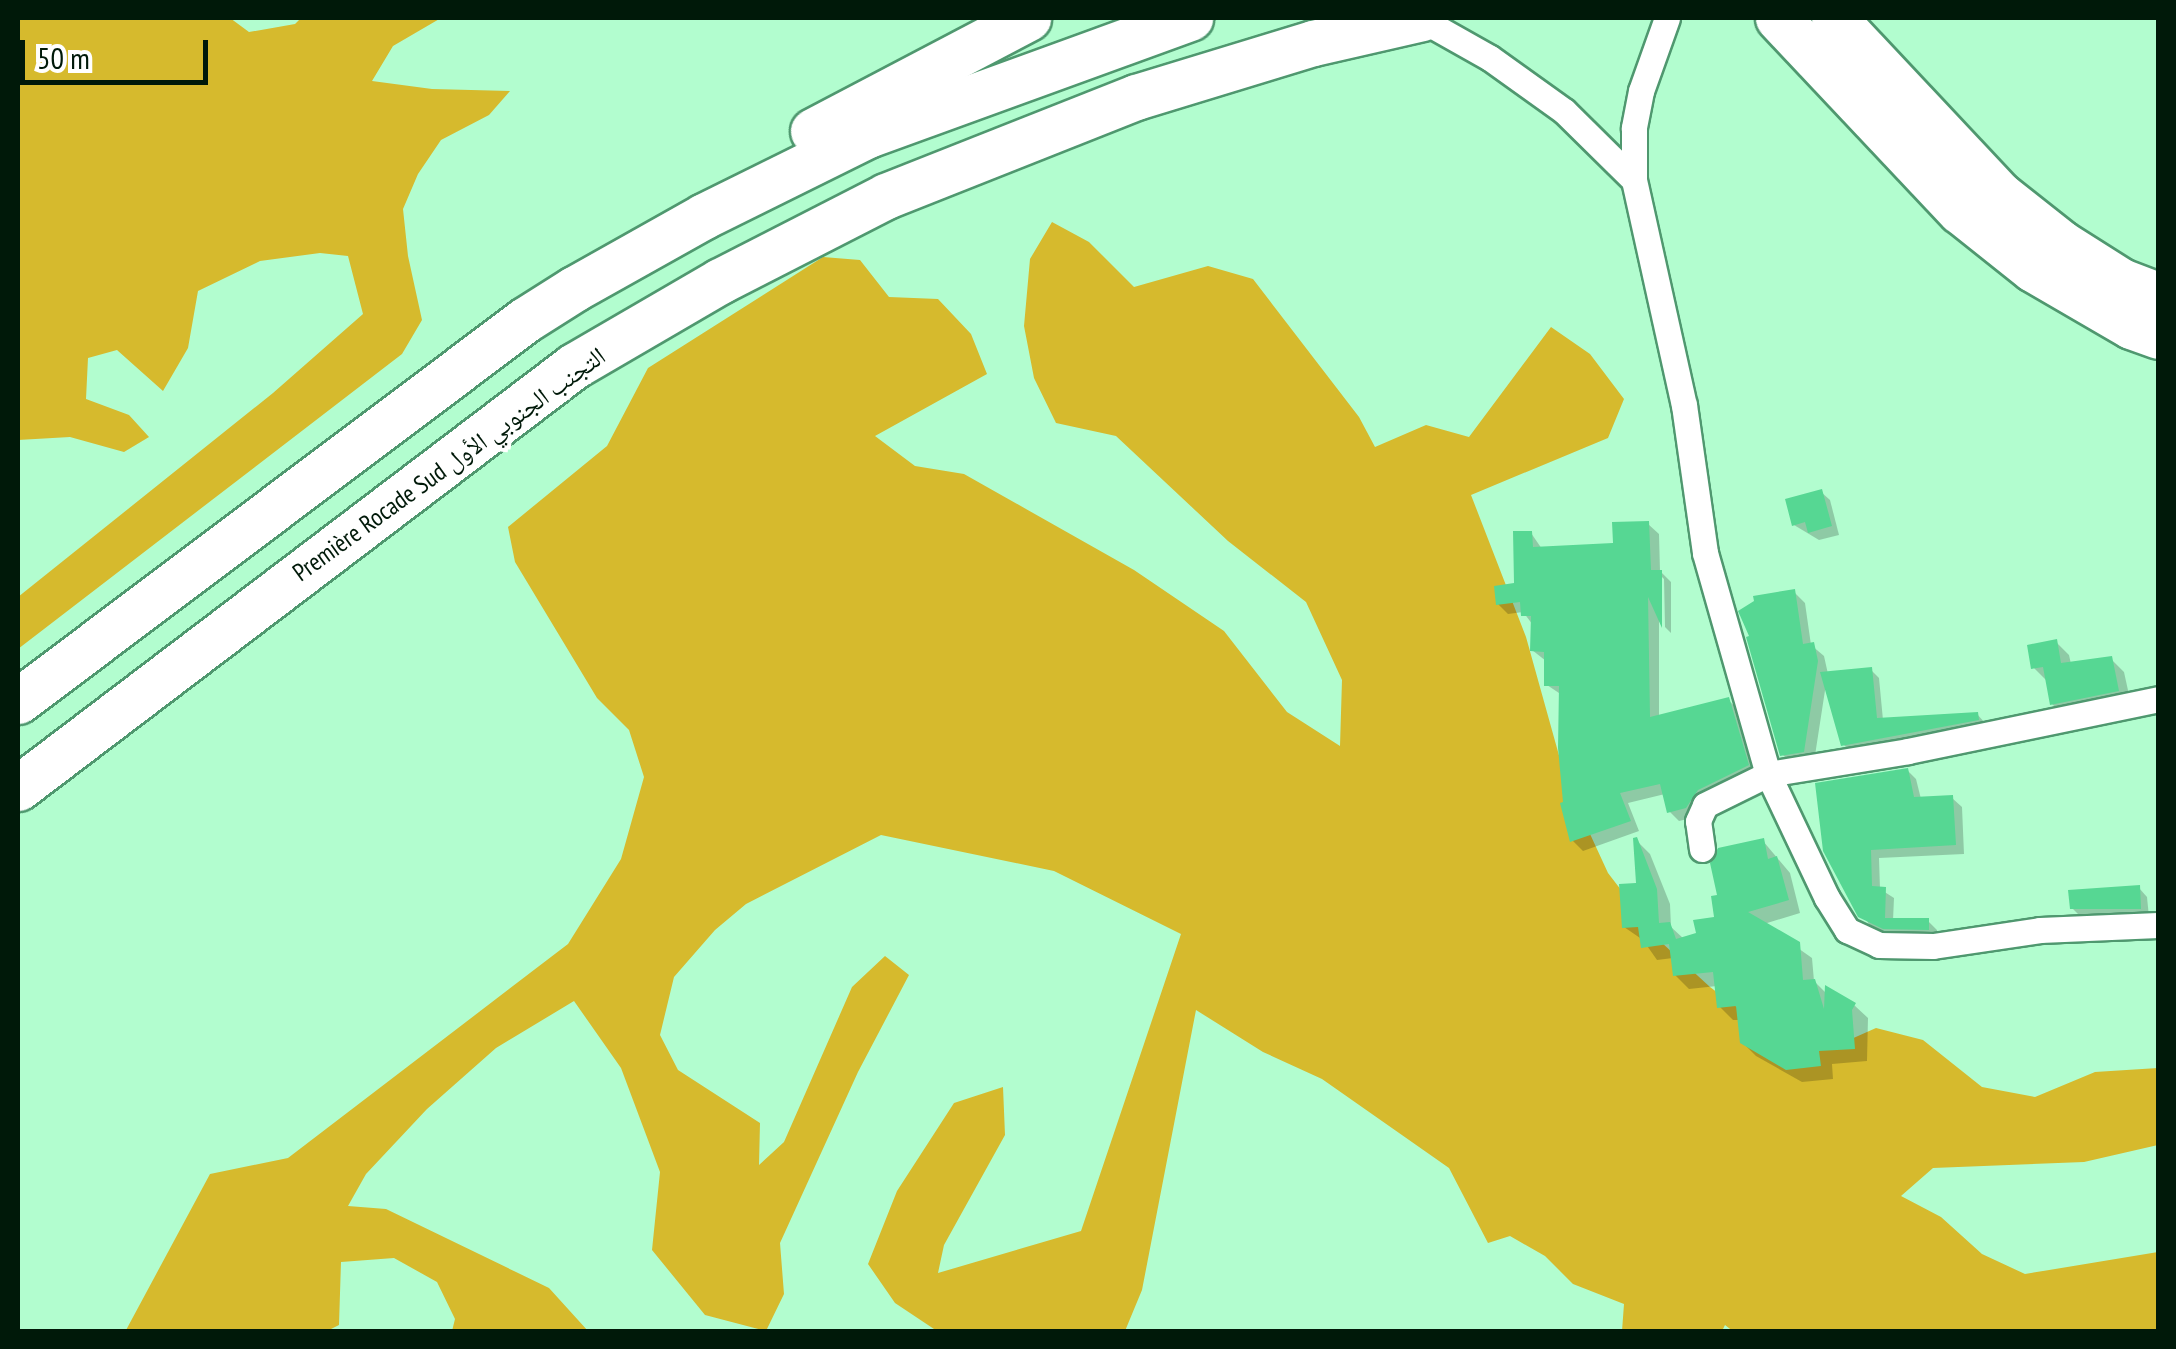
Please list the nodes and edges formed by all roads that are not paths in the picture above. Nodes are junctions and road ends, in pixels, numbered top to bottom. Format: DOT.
graph roads {
  1 [pos="1028,18"];
  2 [pos="1190,18"];
  3 [pos="1421,18"];
  4 [pos="1667,18"];
  5 [pos="1817,28"];
  6 [pos="1634,180"];
  7 [pos="574,289"];
  8 [pos="2158,295"];
  9 [pos="2158,336"];
  10 [pos="2158,699"];
  11 [pos="18,701"];
  12 [pos="1768,774"];
  13 [pos="18,788"];
  14 [pos="1702,850"];
  15 [pos="2158,925"];
  1 -- 7 [label="highway"];
  2 -- 7 [label="highway"];
  3 -- 6 [label="street"];
  3 -- 13 [label="highway, Première Rocade Sud التجنب الجنوبي الأول"];
  4 -- 6 [label="street"];
  5 -- 8 [label="highway"];
  5 -- 9 [label="highway"];
  6 -- 12 [label="street"];
  7 -- 11 [label="highway"];
  10 -- 12 [label="street"];
  12 -- 14 [label="street"];
  12 -- 15 [label="street"];
}
